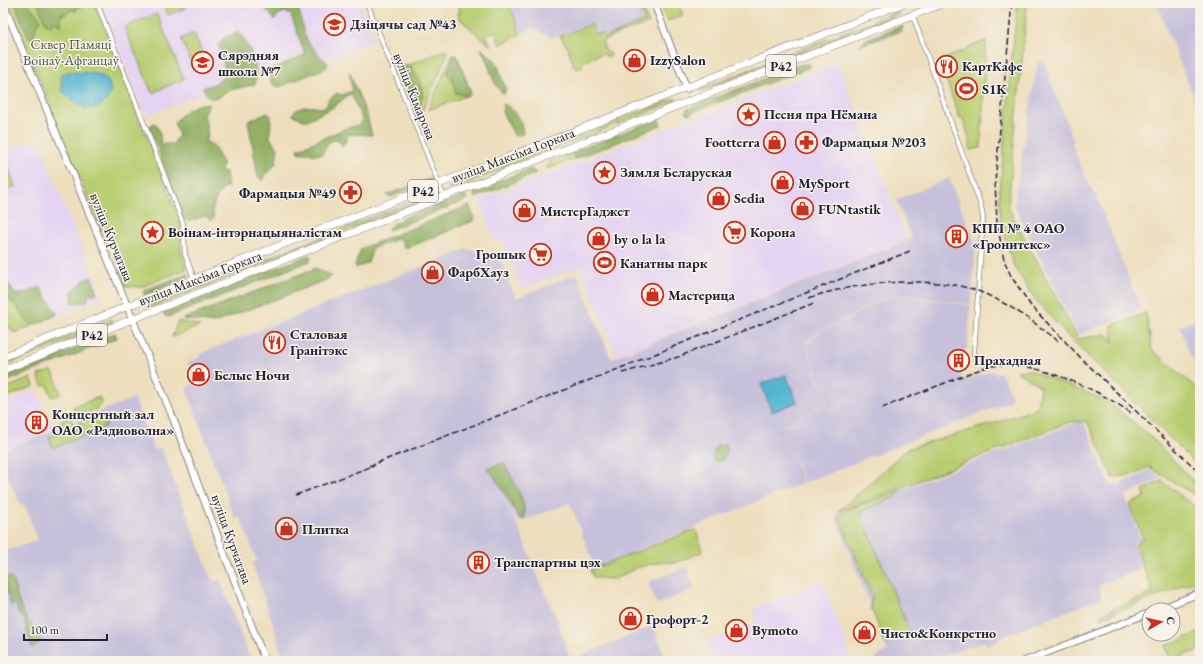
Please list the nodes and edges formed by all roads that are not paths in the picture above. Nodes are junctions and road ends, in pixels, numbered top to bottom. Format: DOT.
graph roads {
  1 [pos="3,3"];
  2 [pos="97,3"];
  3 [pos="367,3"];
  4 [pos="654,3"];
  5 [pos="904,3"];
  6 [pos="944,3"];
  7 [pos="913,16"];
  8 [pos="687,88"];
  9 [pos="691,100"];
  10 [pos="439,185"];
  11 [pos="444,197"];
  12 [pos="194,279"];
  13 [pos="127,307"];
  14 [pos="132,319"];
  15 [pos="974,354"];
  16 [pos="3,357"];
  17 [pos="3,370"];
  18 [pos="1200,593"];
  19 [pos="1177,602"];
  20 [pos="1141,616"];
  21 [pos="265,661"];
  22 [pos="1025,661"];
  1 -- 13 [label="main road, вуліца Курчатава"];
  2 -- 12 [label="street"];
  3 -- 10 [label="street, вуліца Камарова"];
  4 -- 8 [label="main road"];
  5 -- 8 [label="main road, вуліца Максіма Горкага / Р42"];
  6 -- 7 [label="main road, вуліца Максіма Горкага / Р42"];
  7 -- 9 [label="main road, вуліца Максіма Горкага / Р42"];
  7 -- 15 [label="street"];
  8 -- 9 [label="main road"];
  8 -- 10 [label="main road, вуліца Максіма Горкага / Р42"];
  9 -- 11 [label="main road, вуліца Максіма Горкага / Р42"];
  10 -- 11 [label="street, вуліца Камарова"];
  10 -- 12 [label="main road, вуліца Максіма Горкага / Р42"];
  11 -- 14 [label="main road, вуліца Максіма Горкага / Р42"];
  12 -- 13 [label="main road, вуліца Максіма Горкага / Р42"];
  13 -- 14 [label="main road, вуліца Курчатава"];
  13 -- 16 [label="main road, вуліца Максіма Горкага / Р42"];
  14 -- 17 [label="main road, вуліца Максіма Горкага / Р42"];
  14 -- 21 [label="main road, вуліца Курчатава"];
  18 -- 19 [label="main road"];
  20 -- 22 [label="main road"];
}
